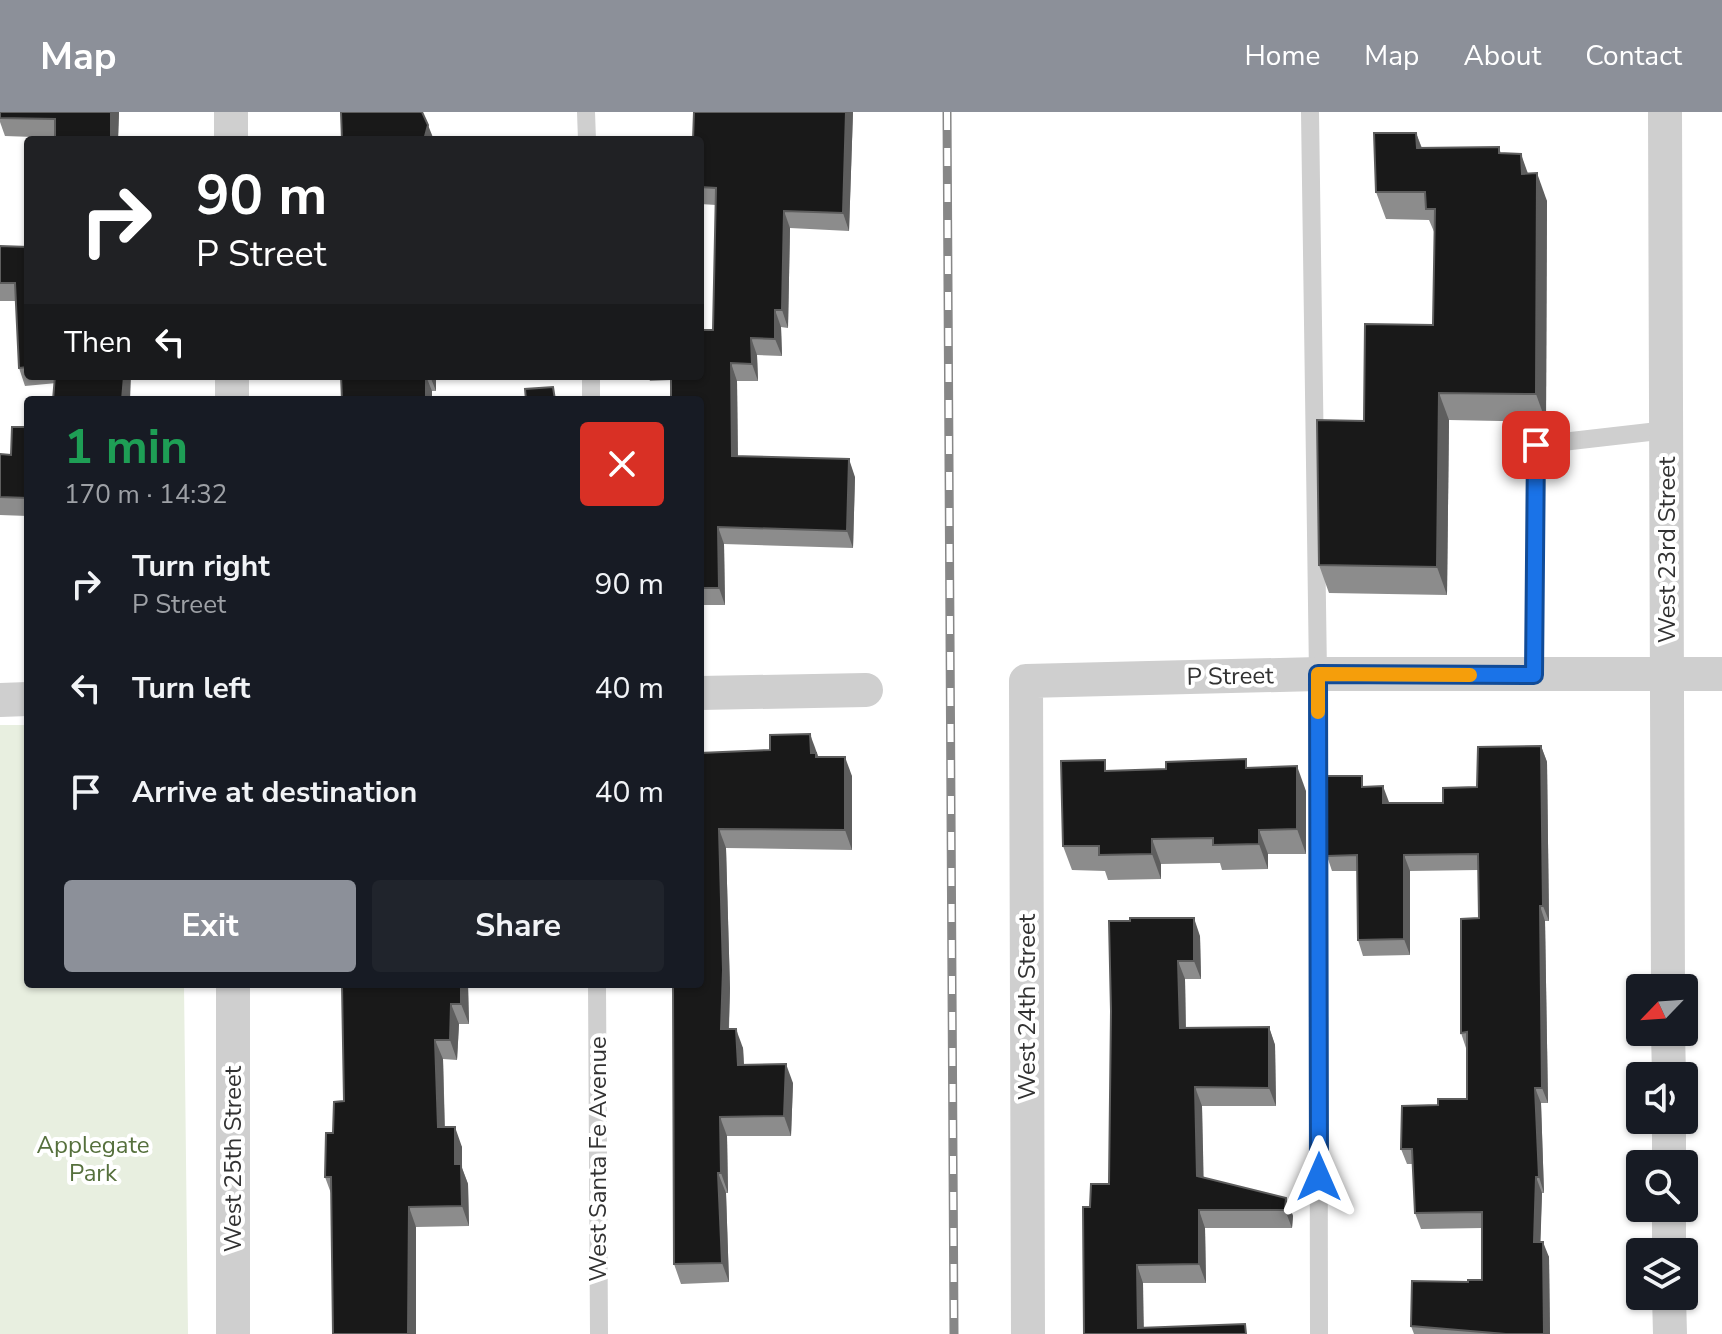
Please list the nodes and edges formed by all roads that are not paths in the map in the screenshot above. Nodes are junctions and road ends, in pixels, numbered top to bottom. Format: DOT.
graph roads {
  1 [pos="231,112"];
  2 [pos="586,112"];
  3 [pos="1310,112"];
  4 [pos="1665,112"];
  5 [pos="231,136"];
  6 [pos="587,136"];
  7 [pos="1667,430"];
  8 [pos="1318,674"];
  9 [pos="1722,674"];
  10 [pos="1534,675"];
  11 [pos="1667,675"];
  12 [pos="1026,681"];
  13 [pos="866,690"];
  14 [pos="704,693"];
  15 [pos="24,699"];
  16 [pos="0,700"];
  17 [pos="1668,974"];
  18 [pos="233,988"];
  19 [pos="597,988"];
  20 [pos="1669,1310"];
  21 [pos="233,1334"];
  22 [pos="599,1334"];
  23 [pos="1028,1334"];
  24 [pos="1319,1334"];
  25 [pos="1670,1334"];
  1 -- 5 [label="street"];
  2 -- 6 [label="lane"];
  3 -- 8 [label="lane"];
  4 -- 7 [label="street, West 23rd Street"];
  7 -- 10 [label="lane"];
  7 -- 11 [label="street, West 23rd Street"];
  8 -- 10 [label="street, P Street"];
  8 -- 12 [label="street, P Street"];
  8 -- 24 [label="lane"];
  9 -- 11 [label="street, P Street"];
  10 -- 11 [label="street, P Street"];
  11 -- 17 [label="street, West 23rd Street"];
  12 -- 23 [label="street, West 24th Street"];
  13 -- 14 [label="street"];
  15 -- 16 [label="street"];
  18 -- 21 [label="street, West 25th Street"];
  19 -- 22 [label="lane, West Santa Fe Avenue"];
  20 -- 25 [label="street"];
}
